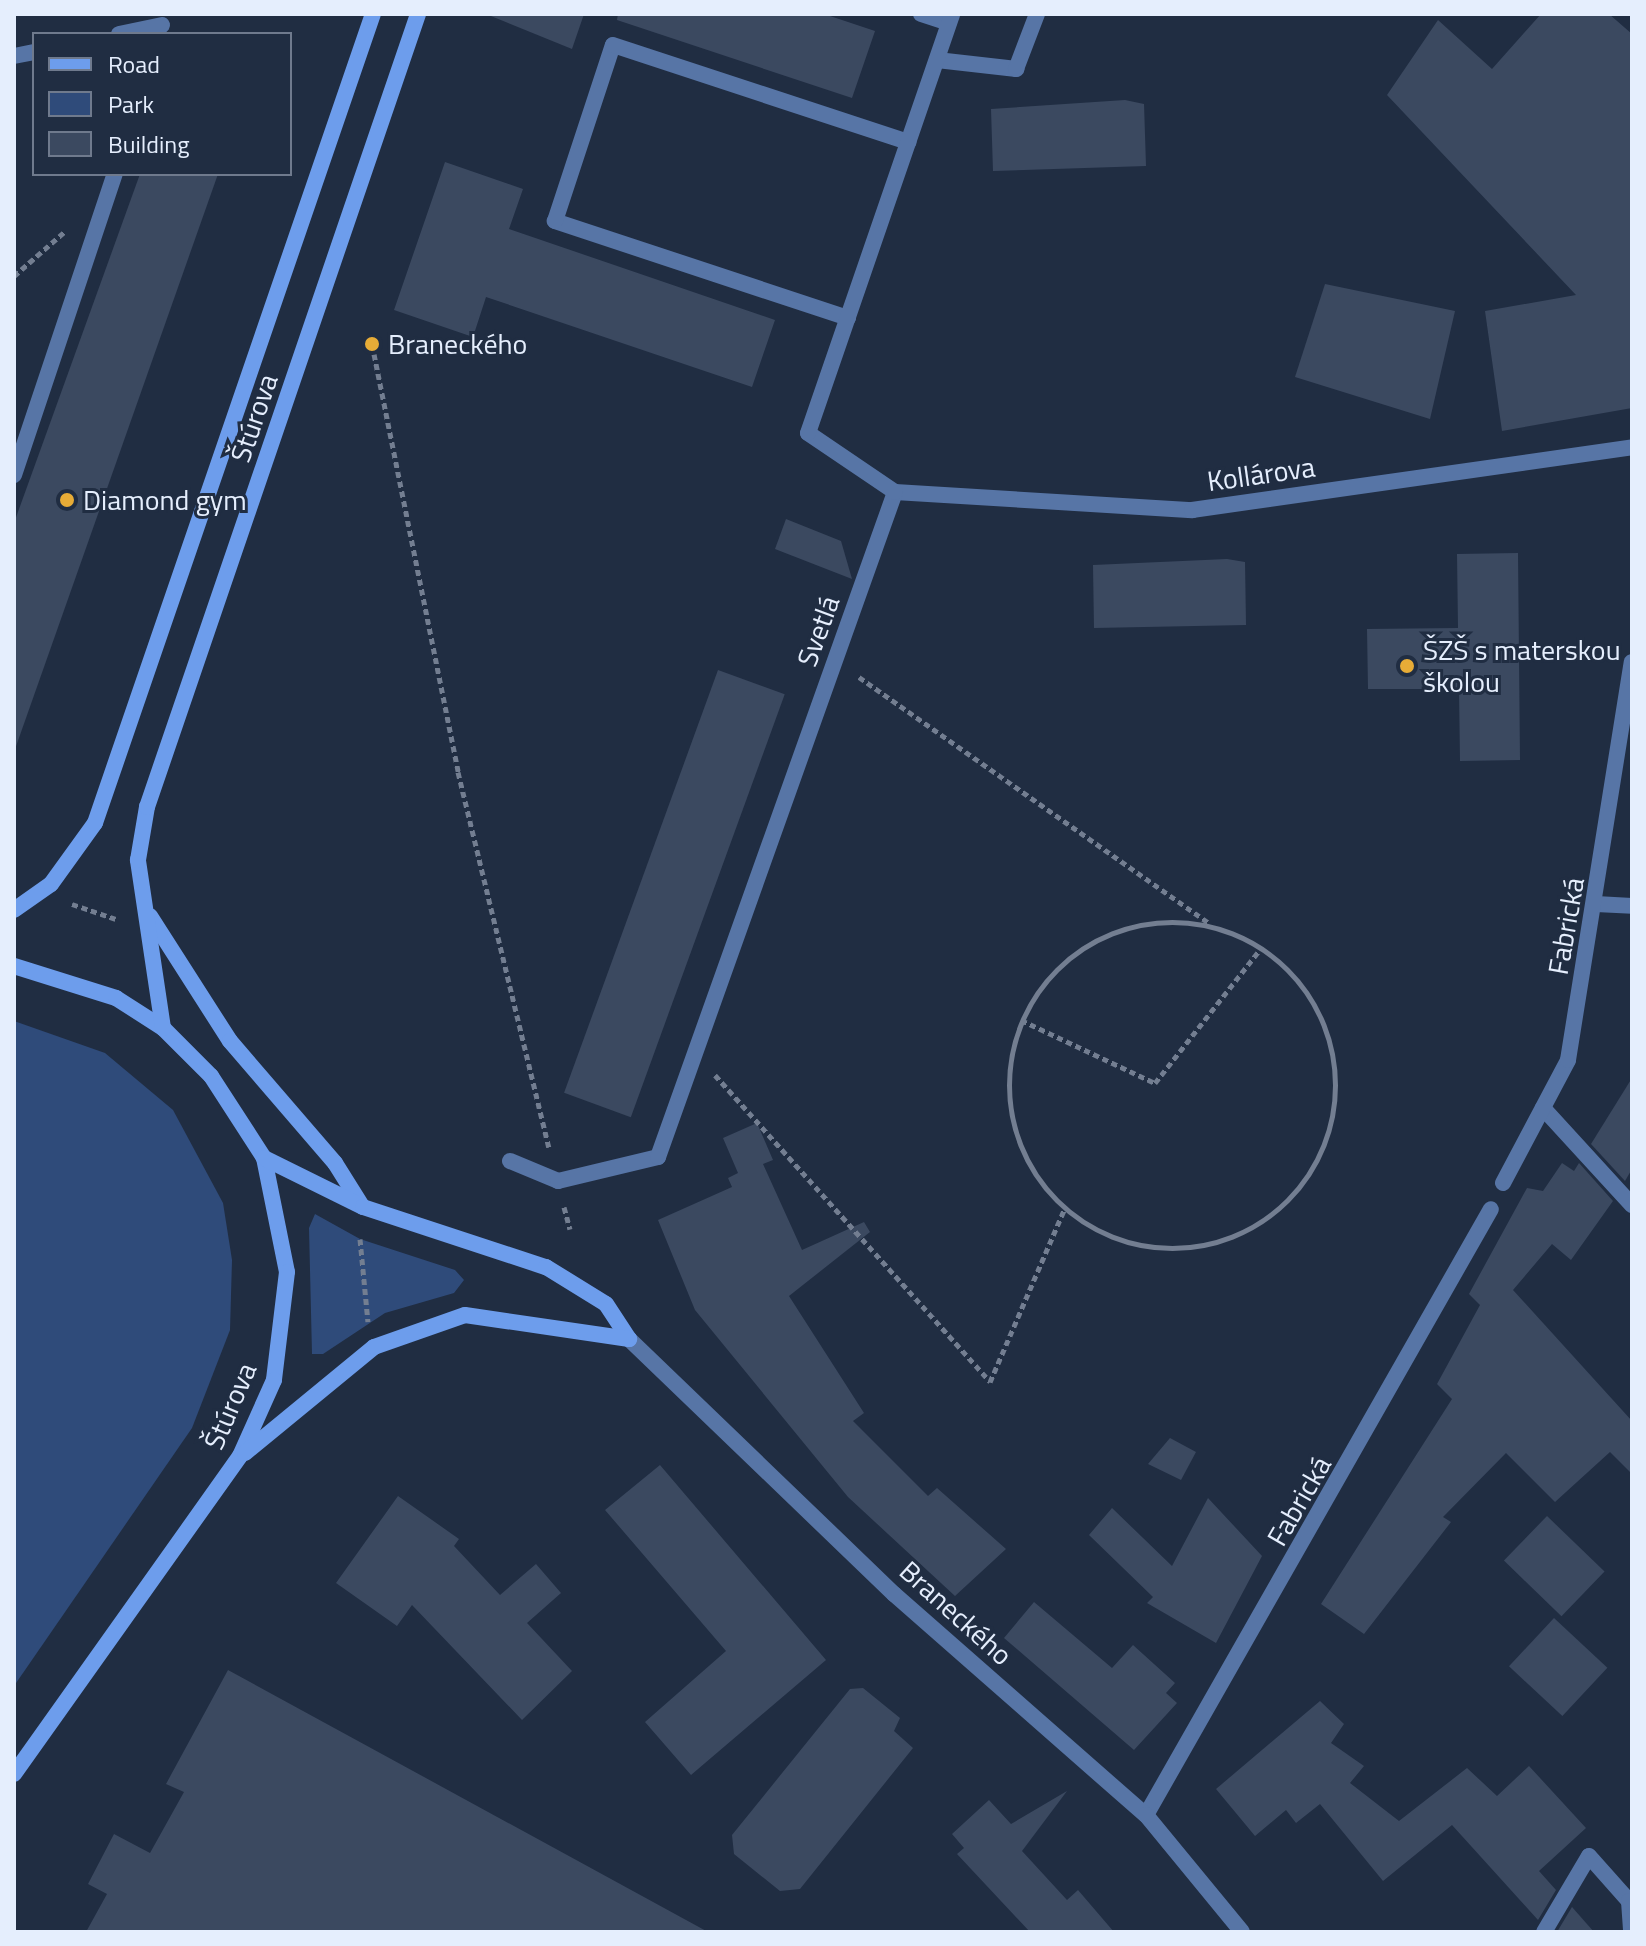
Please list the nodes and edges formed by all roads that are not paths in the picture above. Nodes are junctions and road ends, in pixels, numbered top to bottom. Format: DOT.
graph roads {
  1 [pos="373,14"];
  2 [pos="418,14"];
  3 [pos="921,14"];
  4 [pos="1037,14"];
  5 [pos="951,18"];
  6 [pos="162,24"];
  7 [pos="128,32"];
  8 [pos="937,60"];
  9 [pos="908,142"];
  10 [pos="114,176"];
  11 [pos="848,318"];
  12 [pos="1632,447"];
  13 [pos="14,475"];
  14 [pos="895,492"];
  15 [pos="1632,662"];
  16 [pos="1596,904"];
  17 [pos="1632,906"];
  18 [pos="14,910"];
  19 [pos="147,911"];
  20 [pos="14,966"];
  21 [pos="163,1028"];
  22 [pos="1543,1108"];
  23 [pos="264,1158"];
  24 [pos="510,1161"];
  25 [pos="1503,1183"];
  26 [pos="1632,1205"];
  27 [pos="363,1207"];
  28 [pos="1491,1209"];
  29 [pos="629,1339"];
  30 [pos="240,1456"];
  31 [pos="14,1774"];
  32 [pos="1146,1815"];
  33 [pos="1242,1932"];
  34 [pos="1544,1932"];
  35 [pos="1631,1932"];
  1 -- 18 [label="main road, Štúrova"];
  2 -- 19 [label="main road, Štúrova"];
  3 -- 5 [label="street"];
  4 -- 8 [label="street"];
  5 -- 8 [label="street"];
  6 -- 7 [label="street"];
  8 -- 9 [label="street"];
  9 -- 11 [label="street"];
  9 -- 11 [label="street"];
  10 -- 13 [label="street"];
  11 -- 14 [label="street"];
  12 -- 14 [label="street, Kollárova"];
  14 -- 24 [label="street, Svetlá"];
  15 -- 16 [label="street, Fabrická"];
  16 -- 17 [label="street"];
  16 -- 22 [label="street, Fabrická"];
  19 -- 21 [label="main road, Štúrova"];
  19 -- 27 [label="main road"];
  20 -- 21 [label="main road, Štúrova"];
  21 -- 23 [label="main road, Štúrova"];
  22 -- 25 [label="street, Fabrická"];
  22 -- 26 [label="street"];
  23 -- 27 [label="main road"];
  23 -- 30 [label="main road, Štúrova"];
  27 -- 29 [label="main road"];
  28 -- 32 [label="street, Fabrická"];
  29 -- 30 [label="main road"];
  29 -- 32 [label="street, Braneckého"];
  30 -- 31 [label="main road, Štúrova"];
  32 -- 33 [label="street, Braneckého"];
  34 -- 35 [label="street"];
}
